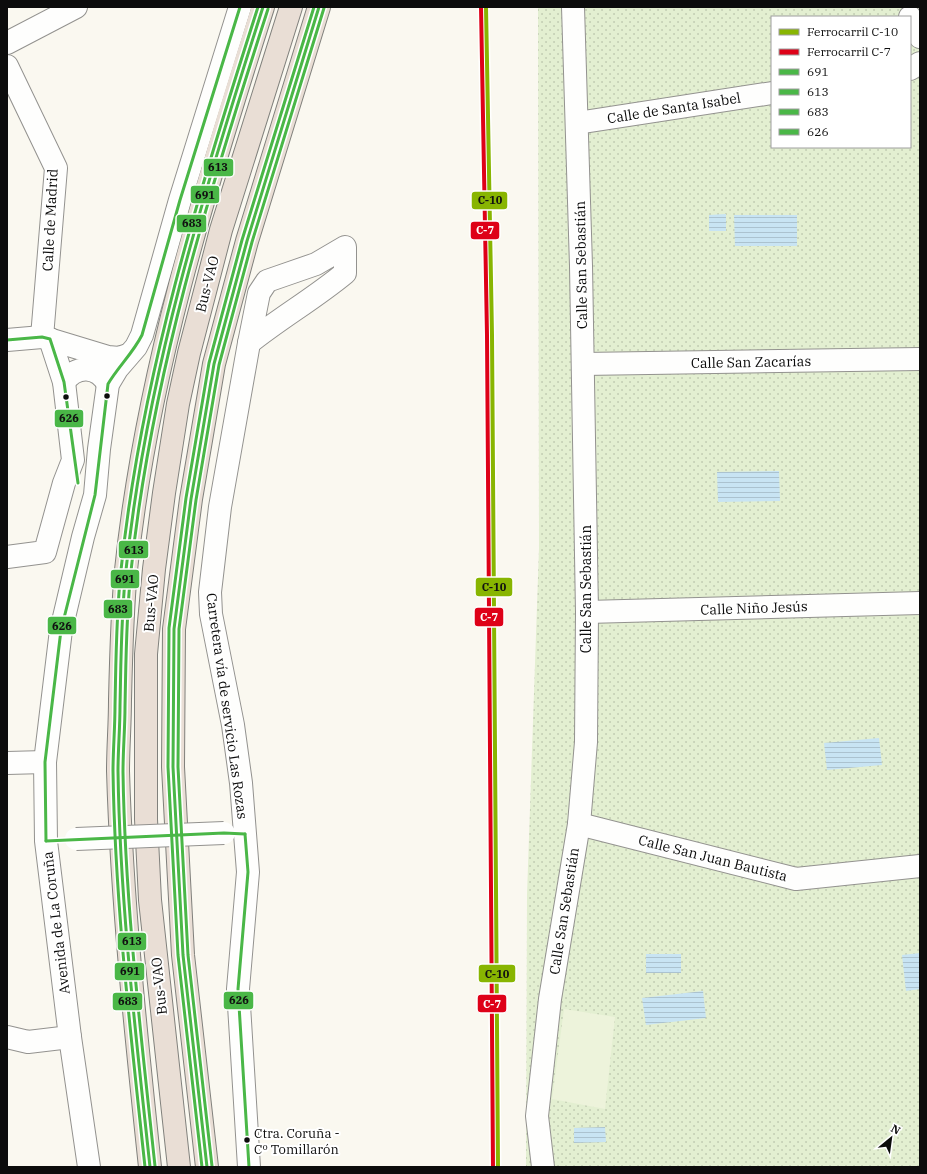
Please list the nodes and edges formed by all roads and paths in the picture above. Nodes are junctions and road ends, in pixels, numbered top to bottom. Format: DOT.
graph roads {
  1 [pos="76,7"];
  2 [pos="240,7"];
  3 [pos="263,7"];
  4 [pos="291,7"];
  5 [pos="319,7"];
  6 [pos="573,7"];
  7 [pos="905,7"];
  8 [pos="910,16"];
  9 [pos="911,19"];
  10 [pos="920,38"];
  11 [pos="7,43"];
  12 [pos="920,63"];
  13 [pos="7,66"];
  14 [pos="911,68"];
  15 [pos="771,92"];
  16 [pos="577,123"];
  17 [pos="46,338"];
  18 [pos="7,340"];
  19 [pos="249,343"];
  20 [pos="128,355"];
  21 [pos="920,360"];
  22 [pos="583,364"];
  23 [pos="64,382"];
  24 [pos="107,390"];
  25 [pos="73,460"];
  26 [pos="83,537"];
  27 [pos="7,557"];
  28 [pos="920,603"];
  29 [pos="587,612"];
  30 [pos="45,762"];
  31 [pos="7,763"];
  32 [pos="579,824"];
  33 [pos="245,834"];
  34 [pos="46,841"];
  35 [pos="920,866"];
  36 [pos="7,1037"];
  37 [pos="70,1037"];
  38 [pos="89,1167"];
  39 [pos="150,1167"];
  40 [pos="179,1167"];
  41 [pos="207,1167"];
  42 [pos="249,1167"];
  43 [pos="542,1167"];
  1 -- 11 [label="street"];
  2 -- 20 [label="street"];
  3 -- 39 [label="highway"];
  4 -- 40 [label="highway, Bus-VAO"];
  5 -- 41 [label="highway"];
  6 -- 16 [label="street, Calle San Sebastián"];
  7 -- 8 [label="street"];
  9 -- 10 [label="street"];
  12 -- 14 [label="street"];
  13 -- 17 [label="street, Calle de Madrid"];
  15 -- 16 [label="street, Calle de Santa Isabel"];
  16 -- 22 [label="street, Calle San Sebastián"];
  17 -- 18 [label="street"];
  17 -- 20 [label="street"];
  17 -- 23 [label="street, Avenida de La Coruña"];
  19 -- 19 [label="street, Carretera vía de servicio Las Rozas"];
  19 -- 33 [label="street, Carretera vía de servicio Las Rozas"];
  20 -- 24 [label="street"];
  21 -- 22 [label="street, Calle San Zacarías"];
  22 -- 29 [label="street, Calle San Sebastián"];
  23 -- 24 [label="street"];
  23 -- 25 [label="street, Avenida de La Coruña"];
  24 -- 26 [label="street, Avenida de La Coruña"];
  25 -- 26 [label="street, Avenida de La Coruña"];
  25 -- 27 [label="street"];
  26 -- 30 [label="street, Avenida de La Coruña"];
  28 -- 29 [label="street, Calle Niño Jesús"];
  29 -- 32 [label="street, Calle San Sebastián"];
  30 -- 31 [label="street"];
  30 -- 34 [label="street, Avenida de La Coruña"];
  32 -- 35 [label="street, Calle San Juan Bautista"];
  32 -- 43 [label="street, Calle San Sebastián"];
  33 -- 34 [label="street, bridge"];
  33 -- 42 [label="street, Carretera vía de servicio Las Rozas"];
  34 -- 37 [label="street, Avenida de La Coruña"];
  36 -- 37 [label="street"];
  37 -- 38 [label="street, Avenida de La Coruña"];
}
